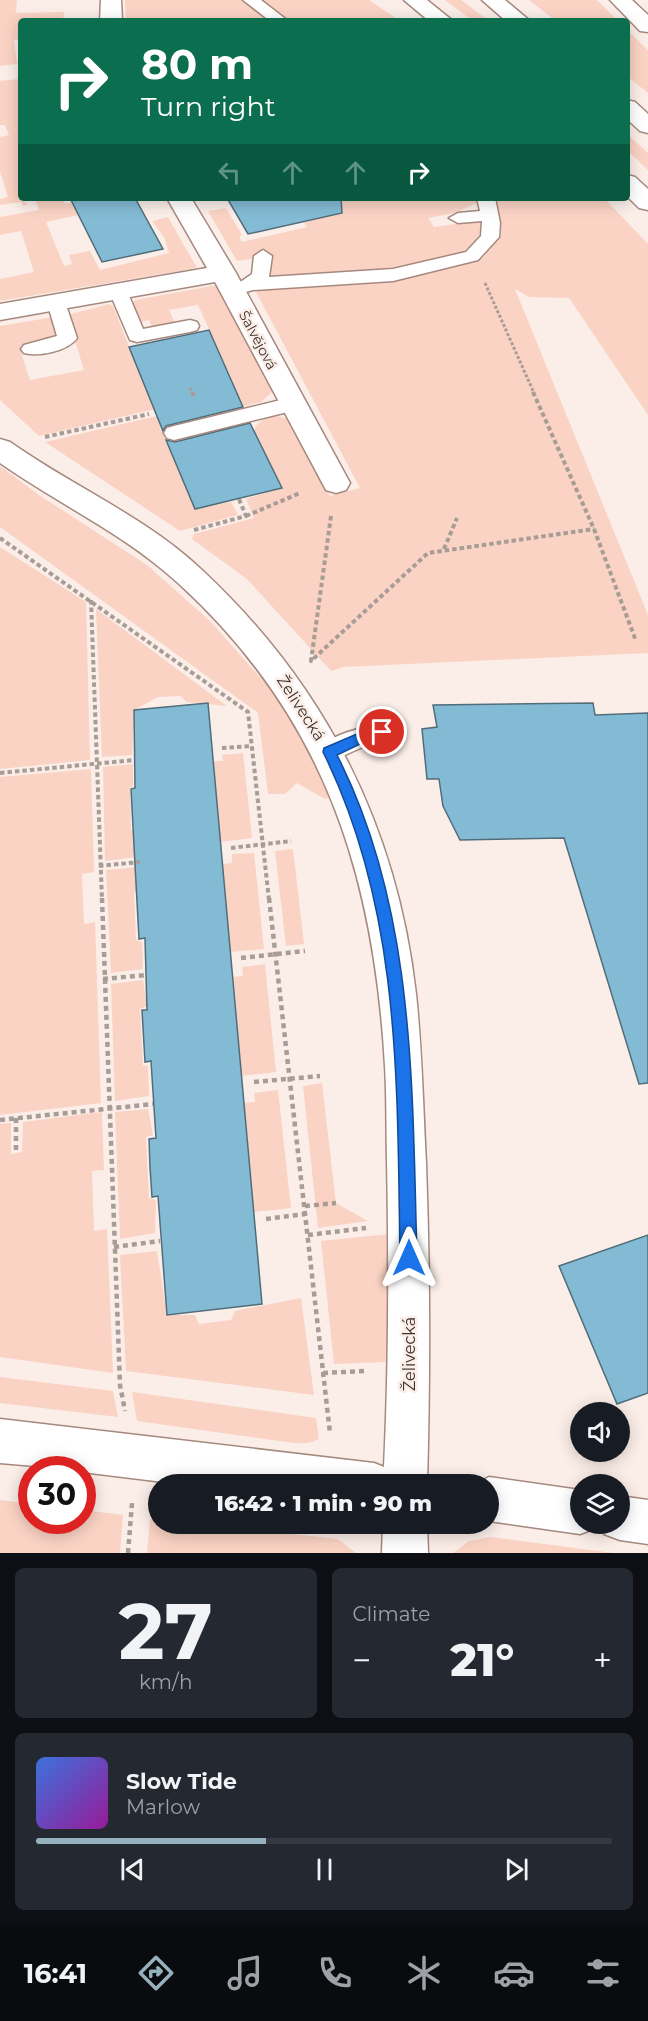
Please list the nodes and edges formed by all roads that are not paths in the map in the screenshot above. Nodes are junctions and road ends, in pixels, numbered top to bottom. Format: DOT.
graph roads {
  1 [pos="111,0"];
  2 [pos="251,0"];
  3 [pos="414,0"];
  4 [pos="492,0"];
  5 [pos="620,0"];
  6 [pos="111,18"];
  7 [pos="276,18"];
  8 [pos="437,18"];
  9 [pos="515,18"];
  10 [pos="648,26"];
  11 [pos="630,111"];
  12 [pos="648,126"];
  13 [pos="630,185"];
  14 [pos="181,201"];
  15 [pos="648,203"];
  16 [pos="488,206"];
  17 [pos="458,218"];
  18 [pos="263,256"];
  19 [pos="235,282"];
  20 [pos="118,291"];
  21 [pos="56,302"];
  22 [pos="0,312"];
  23 [pos="190,326"];
  24 [pos="31,349"];
  25 [pos="293,404"];
  26 [pos="174,433"];
  27 [pos="0,449"];
  28 [pos="336,483"];
  29 [pos="382,732"];
  30 [pos="329,752"];
  31 [pos="0,1442"];
  32 [pos="278,1474"];
  33 [pos="406,1474"];
  34 [pos="499,1500"];
  35 [pos="570,1511"];
  36 [pos="630,1519"];
  37 [pos="648,1522"];
  38 [pos="405,1534"];
  39 [pos="405,1553"];
  1 -- 6 [label="main road"];
  2 -- 7 [label="lane"];
  3 -- 8 [label="main road"];
  4 -- 9 [label="main road"];
  5 -- 10 [label="main road"];
  11 -- 12 [label="main road"];
  13 -- 15 [label="main road"];
  14 -- 19 [label="main road, Šalvějová"];
  16 -- 17 [label="lane"];
  16 -- 19 [label="lane"];
  18 -- 19 [label="lane"];
  19 -- 20 [label="main road"];
  19 -- 25 [label="main road, Šalvějová"];
  20 -- 21 [label="main road"];
  20 -- 23 [label="lane"];
  21 -- 22 [label="main road"];
  21 -- 24 [label="lane"];
  25 -- 26 [label="lane"];
  25 -- 28 [label="main road, Šalvějová"];
  27 -- 30 [label="main road, Želivecká"];
  29 -- 30 [label="lane"];
  30 -- 33 [label="main road, Želivecká"];
  31 -- 32 [label="main road"];
  34 -- 35 [label="main road"];
  36 -- 37 [label="main road"];
  38 -- 39 [label="main road"];
}
